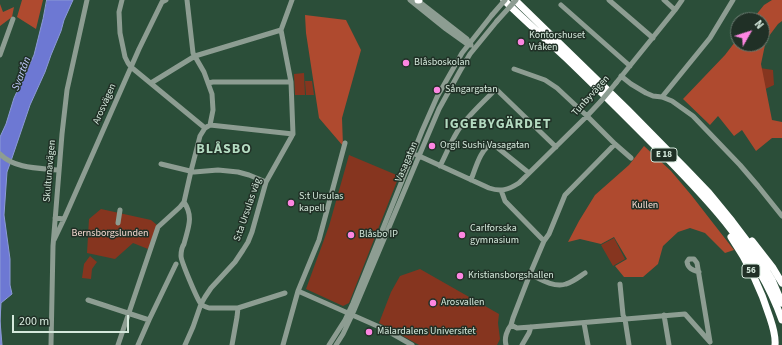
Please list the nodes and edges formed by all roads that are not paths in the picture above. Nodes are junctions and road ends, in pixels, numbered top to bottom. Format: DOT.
graph roads {
  1 [pos="87,0"];
  2 [pos="122,0"];
  3 [pos="166,0"];
  4 [pos="187,0"];
  5 [pos="292,0"];
  6 [pos="410,0"];
  7 [pos="501,0"];
  8 [pos="505,0"];
  9 [pos="515,0"];
  10 [pos="521,0"];
  11 [pos="609,0"];
  12 [pos="664,0"];
  13 [pos="682,0"];
  14 [pos="734,0"];
  15 [pos="418,1"];
  16 [pos="560,5"];
  17 [pos="515,10"];
  18 [pos="675,10"];
  19 [pos="527,12"];
  20 [pos="13,19"];
  21 [pos="481,28"];
  22 [pos="281,30"];
  23 [pos="461,34"];
  24 [pos="455,35"];
  25 [pos="653,38"];
  26 [pos="469,44"];
  27 [pos="474,48"];
  28 [pos="462,53"];
  29 [pos="0,55"];
  30 [pos="195,56"];
  31 [pos="630,66"];
  32 [pos="131,67"];
  33 [pos="514,69"];
  34 [pos="621,76"];
  35 [pos="291,82"];
  36 [pos="151,83"];
  37 [pos="208,83"];
  38 [pos="662,97"];
  39 [pos="587,116"];
  40 [pos="208,126"];
  41 [pos="293,134"];
  42 [pos="345,143"];
  43 [pos="616,144"];
  44 [pos="556,146"];
  45 [pos="0,154"];
  46 [pos="413,154"];
  47 [pos="419,156"];
  48 [pos="631,158"];
  49 [pos="161,164"];
  50 [pos="440,166"];
  51 [pos="58,170"];
  52 [pos="191,171"];
  53 [pos="529,173"];
  54 [pos="471,180"];
  55 [pos="266,182"];
  56 [pos="501,190"];
  57 [pos="184,202"];
  58 [pos="120,210"];
  59 [pos="716,212"];
  60 [pos="782,216"];
  61 [pos="55,218"];
  62 [pos="64,219"];
  63 [pos="732,221"];
  64 [pos="118,223"];
  65 [pos="544,241"];
  66 [pos="53,243"];
  67 [pos="176,264"];
  68 [pos="699,272"];
  69 [pos="585,273"];
  70 [pos="530,274"];
  71 [pos="782,283"];
  72 [pos="620,284"];
  73 [pos="298,291"];
  74 [pos="285,293"];
  75 [pos="88,300"];
  76 [pos="782,303"];
  77 [pos="201,304"];
  78 [pos="238,308"];
  79 [pos="129,313"];
  80 [pos="350,314"];
  81 [pos="664,315"];
  82 [pos="625,319"];
  83 [pos="149,320"];
  84 [pos="782,320"];
  85 [pos="584,322"];
  86 [pos="511,324"];
  87 [pos="531,327"];
  88 [pos="710,344"];
  89 [pos="52,345"];
  90 [pos="118,345"];
  91 [pos="138,345"];
  92 [pos="186,345"];
  93 [pos="232,345"];
  94 [pos="283,345"];
  95 [pos="329,345"];
  96 [pos="336,345"];
  97 [pos="412,345"];
  98 [pos="506,345"];
  99 [pos="522,345"];
  100 [pos="588,345"];
  101 [pos="629,345"];
  102 [pos="669,345"];
  103 [pos="775,345"];
  1 -- 51 [label="street, Skultunavägen"];
  2 -- 32 [label="street"];
  3 -- 32 [label="street, Arosvägen"];
  4 -- 30 [label="street"];
  5 -- 22 [label="street"];
  6 -- 15 [label="street"];
  7 -- 17 [label="highway, E 18"];
  8 -- 17 [label="highway, E 18"];
  8 -- 21 [label="street, Vasagatan, bridge"];
  9 -- 19 [label="highway, E 18"];
  9 -- 27 [label="street, Vasagatan, bridge"];
  10 -- 19 [label="highway, E 18"];
  11 -- 25 [label="street"];
  12 -- 18 [label="street"];
  13 -- 18 [label="street, Tunbyvägen"];
  14 -- 38 [label="street"];
  15 -- 23 [label="street"];
  15 -- 24 [label="street"];
  16 -- 31 [label="street"];
  17 -- 59 [label="highway, E 18"];
  18 -- 25 [label="street, Tunbyvägen"];
  19 -- 63 [label="highway, E 18"];
  20 -- 29 [label="street"];
  21 -- 23 [label="street"];
  21 -- 26 [label="street, Vasagatan"];
  22 -- 30 [label="street"];
  22 -- 35 [label="street"];
  23 -- 26 [label="street"];
  24 -- 26 [label="street"];
  24 -- 28 [label="street"];
  25 -- 31 [label="street, Tunbyvägen"];
  26 -- 27 [label="street"];
  26 -- 28 [label="street, Vasagatan"];
  27 -- 47 [label="street, Vasagatan"];
  28 -- 46 [label="street, Vasagatan"];
  30 -- 36 [label="street"];
  30 -- 37 [label="street"];
  31 -- 34 [label="street, Tunbyvägen"];
  32 -- 36 [label="street"];
  32 -- 62 [label="street, Arosvägen"];
  33 -- 39 [label="street"];
  34 -- 38 [label="street"];
  34 -- 39 [label="street, Tunbyvägen, bridge"];
  35 -- 37 [label="street"];
  35 -- 41 [label="street"];
  36 -- 40 [label="street"];
  37 -- 40 [label="street"];
  38 -- 60 [label="street"];
  39 -- 43 [label="street"];
  39 -- 44 [label="street, Tunbyvägen"];
  40 -- 41 [label="street"];
  40 -- 52 [label="street"];
  41 -- 55 [label="street, S:ta Ursulas väg"];
  42 -- 73 [label="street"];
  43 -- 48 [label="street"];
  43 -- 65 [label="street"];
  44 -- 50 [label="street"];
  44 -- 53 [label="street, Tunbyvägen"];
  45 -- 51 [label="street"];
  46 -- 47 [label="street"];
  46 -- 80 [label="street, Vasagatan"];
  47 -- 50 [label="street"];
  47 -- 80 [label="street, Vasagatan"];
  49 -- 52 [label="street"];
  50 -- 54 [label="street"];
  51 -- 61 [label="street, Skultunavägen"];
  52 -- 55 [label="street"];
  52 -- 57 [label="street"];
  53 -- 54 [label="street"];
  53 -- 56 [label="street, Tunbyvägen"];
  54 -- 56 [label="street"];
  55 -- 77 [label="street, S:ta Ursulas väg"];
  56 -- 65 [label="street"];
  57 -- 77 [label="street"];
  57 -- 79 [label="street"];
  58 -- 64 [label="street"];
  59 -- 84 [label="highway, E 18"];
  59 -- 103 [label="highway, 56"];
  61 -- 62 [label="street"];
  61 -- 66 [label="street, Skultunavägen"];
  62 -- 66 [label="street, Arosvägen"];
  63 -- 71 [label="highway, 56"];
  63 -- 76 [label="highway, E 18"];
  65 -- 70 [label="street"];
  66 -- 89 [label="street, Skultunavägen"];
  67 -- 83 [label="street"];
  68 -- 88 [label="street"];
  69 -- 70 [label="street"];
  70 -- 86 [label="street"];
  72 -- 82 [label="street"];
  73 -- 80 [label="street"];
  73 -- 94 [label="street"];
  74 -- 78 [label="street"];
  75 -- 79 [label="street"];
  77 -- 78 [label="street"];
  77 -- 92 [label="street, S:ta Ursulas väg"];
  78 -- 93 [label="street"];
  79 -- 83 [label="street"];
  79 -- 90 [label="street"];
  80 -- 95 [label="street, Vasagatan"];
  80 -- 96 [label="street, Vasagatan"];
  80 -- 97 [label="street"];
  81 -- 82 [label="street"];
  81 -- 88 [label="street"];
  81 -- 102 [label="street"];
  82 -- 85 [label="street"];
  82 -- 101 [label="street"];
  83 -- 91 [label="street"];
  85 -- 87 [label="street"];
  85 -- 100 [label="street"];
  86 -- 87 [label="street"];
  86 -- 98 [label="street"];
  87 -- 99 [label="street"];
}
